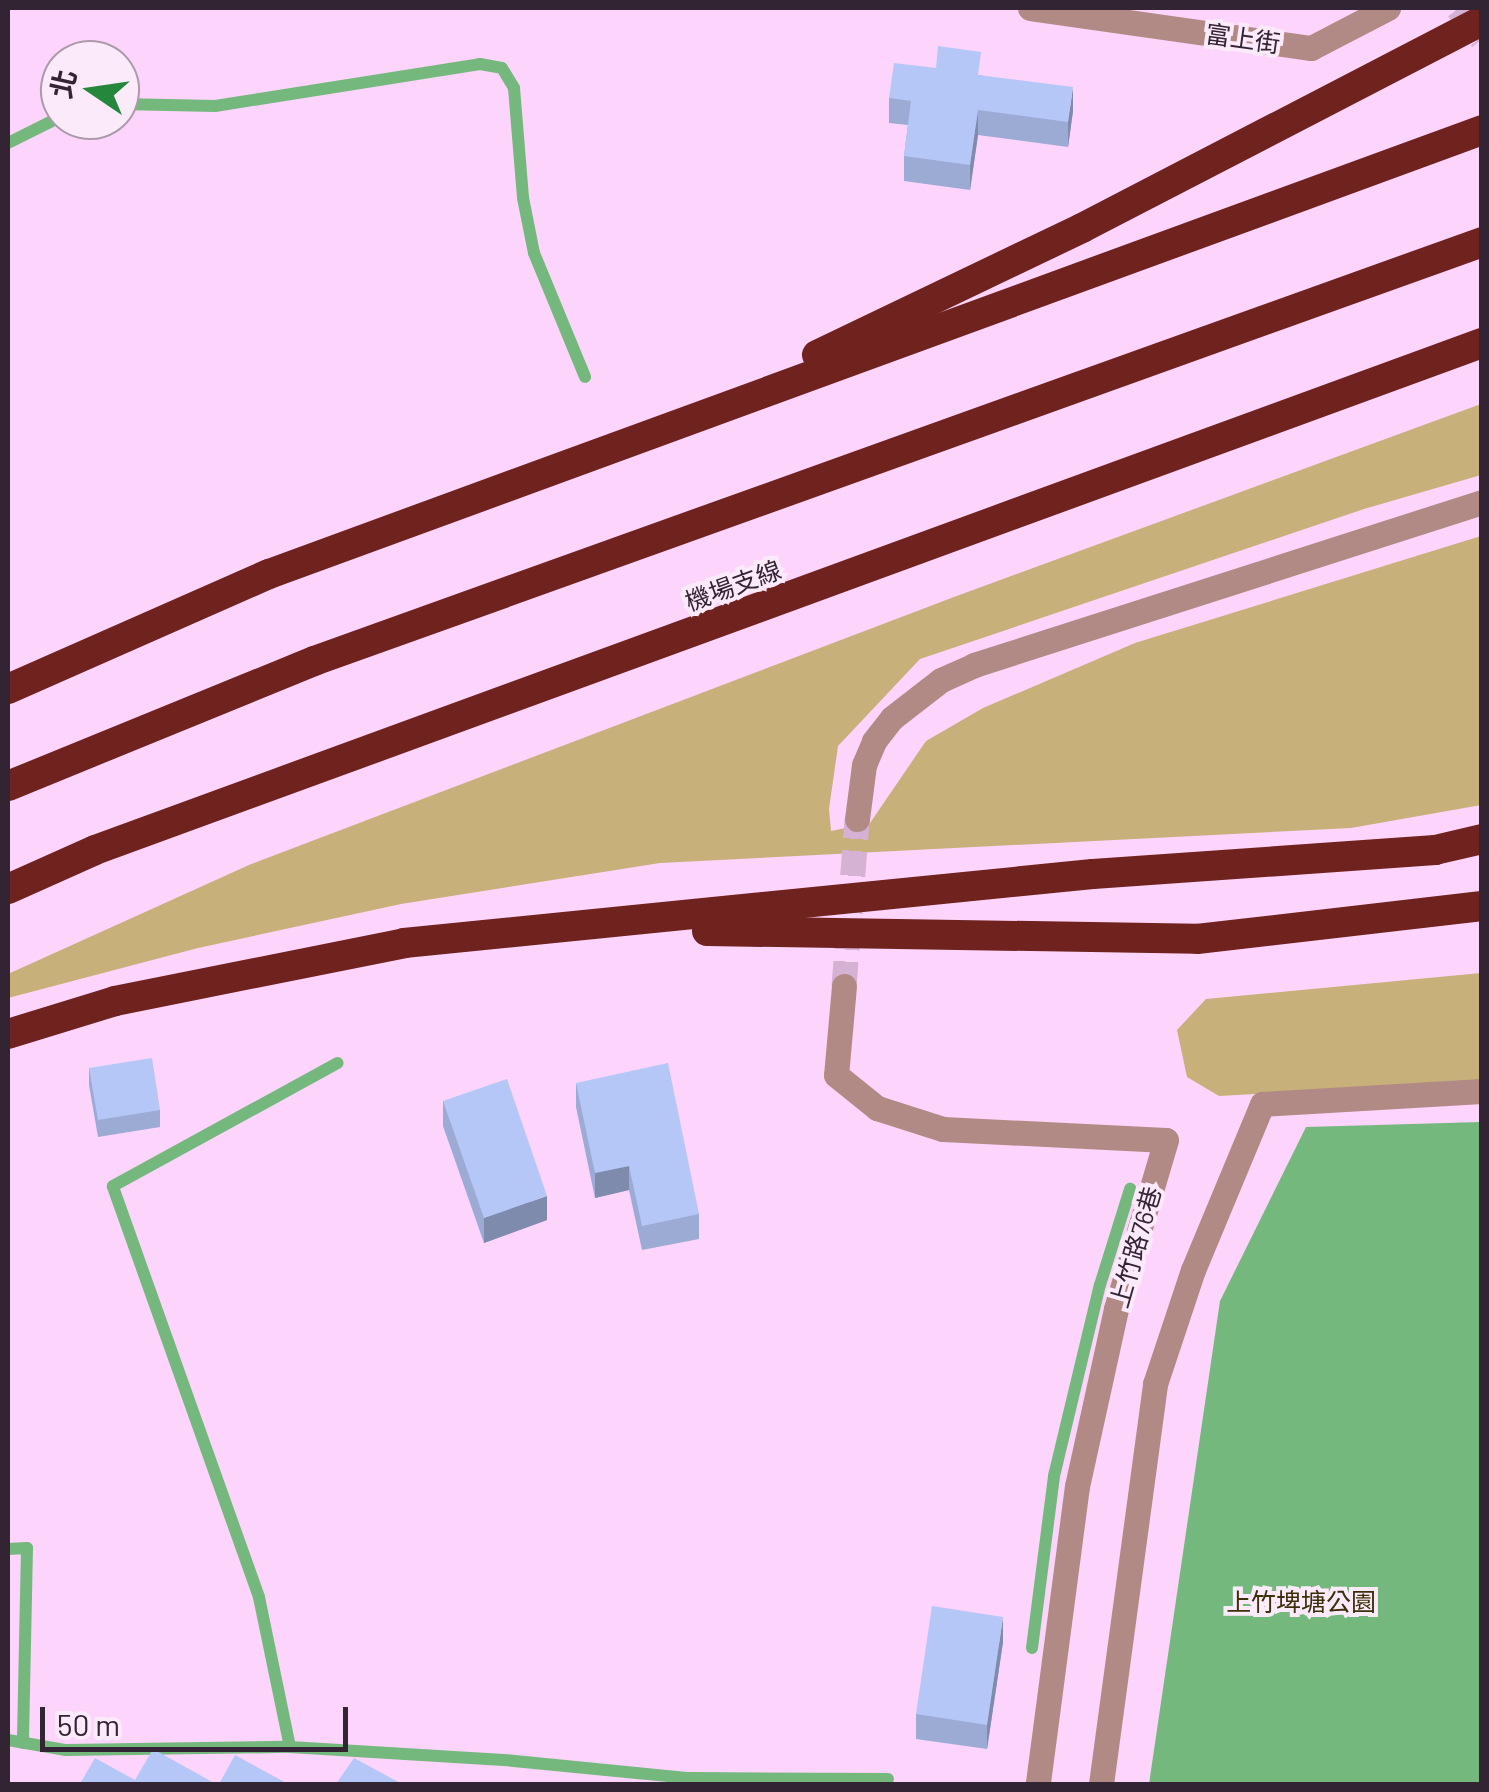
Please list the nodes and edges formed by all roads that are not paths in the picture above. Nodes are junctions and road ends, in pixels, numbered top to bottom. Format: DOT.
graph roads {
  1 [pos="1030,8"];
  2 [pos="1388,8"];
  3 [pos="1482,21"];
  4 [pos="1482,130"];
  5 [pos="1482,242"];
  6 [pos="1482,342"];
  7 [pos="661,430"];
  8 [pos="1482,502"];
  9 [pos="8,689"];
  10 [pos="8,786"];
  11 [pos="857,819"];
  12 [pos="1482,840"];
  13 [pos="8,889"];
  14 [pos="1482,906"];
  15 [pos="574,928"];
  16 [pos="844,986"];
  17 [pos="8,1034"];
  18 [pos="1482,1092"];
  19 [pos="1038,1784"];
  20 [pos="1101,1784"];
  1 -- 2 [label="street, 富上街"];
  3 -- 7 [label="highway"];
  4 -- 7 [label="highway"];
  5 -- 10 [label="highway"];
  6 -- 13 [label="highway, 機場支線"];
  7 -- 9 [label="highway"];
  8 -- 11 [label="street"];
  12 -- 15 [label="highway"];
  14 -- 15 [label="highway"];
  15 -- 17 [label="highway"];
  16 -- 19 [label="street, 上竹路76巷"];
  18 -- 20 [label="street"];
}
